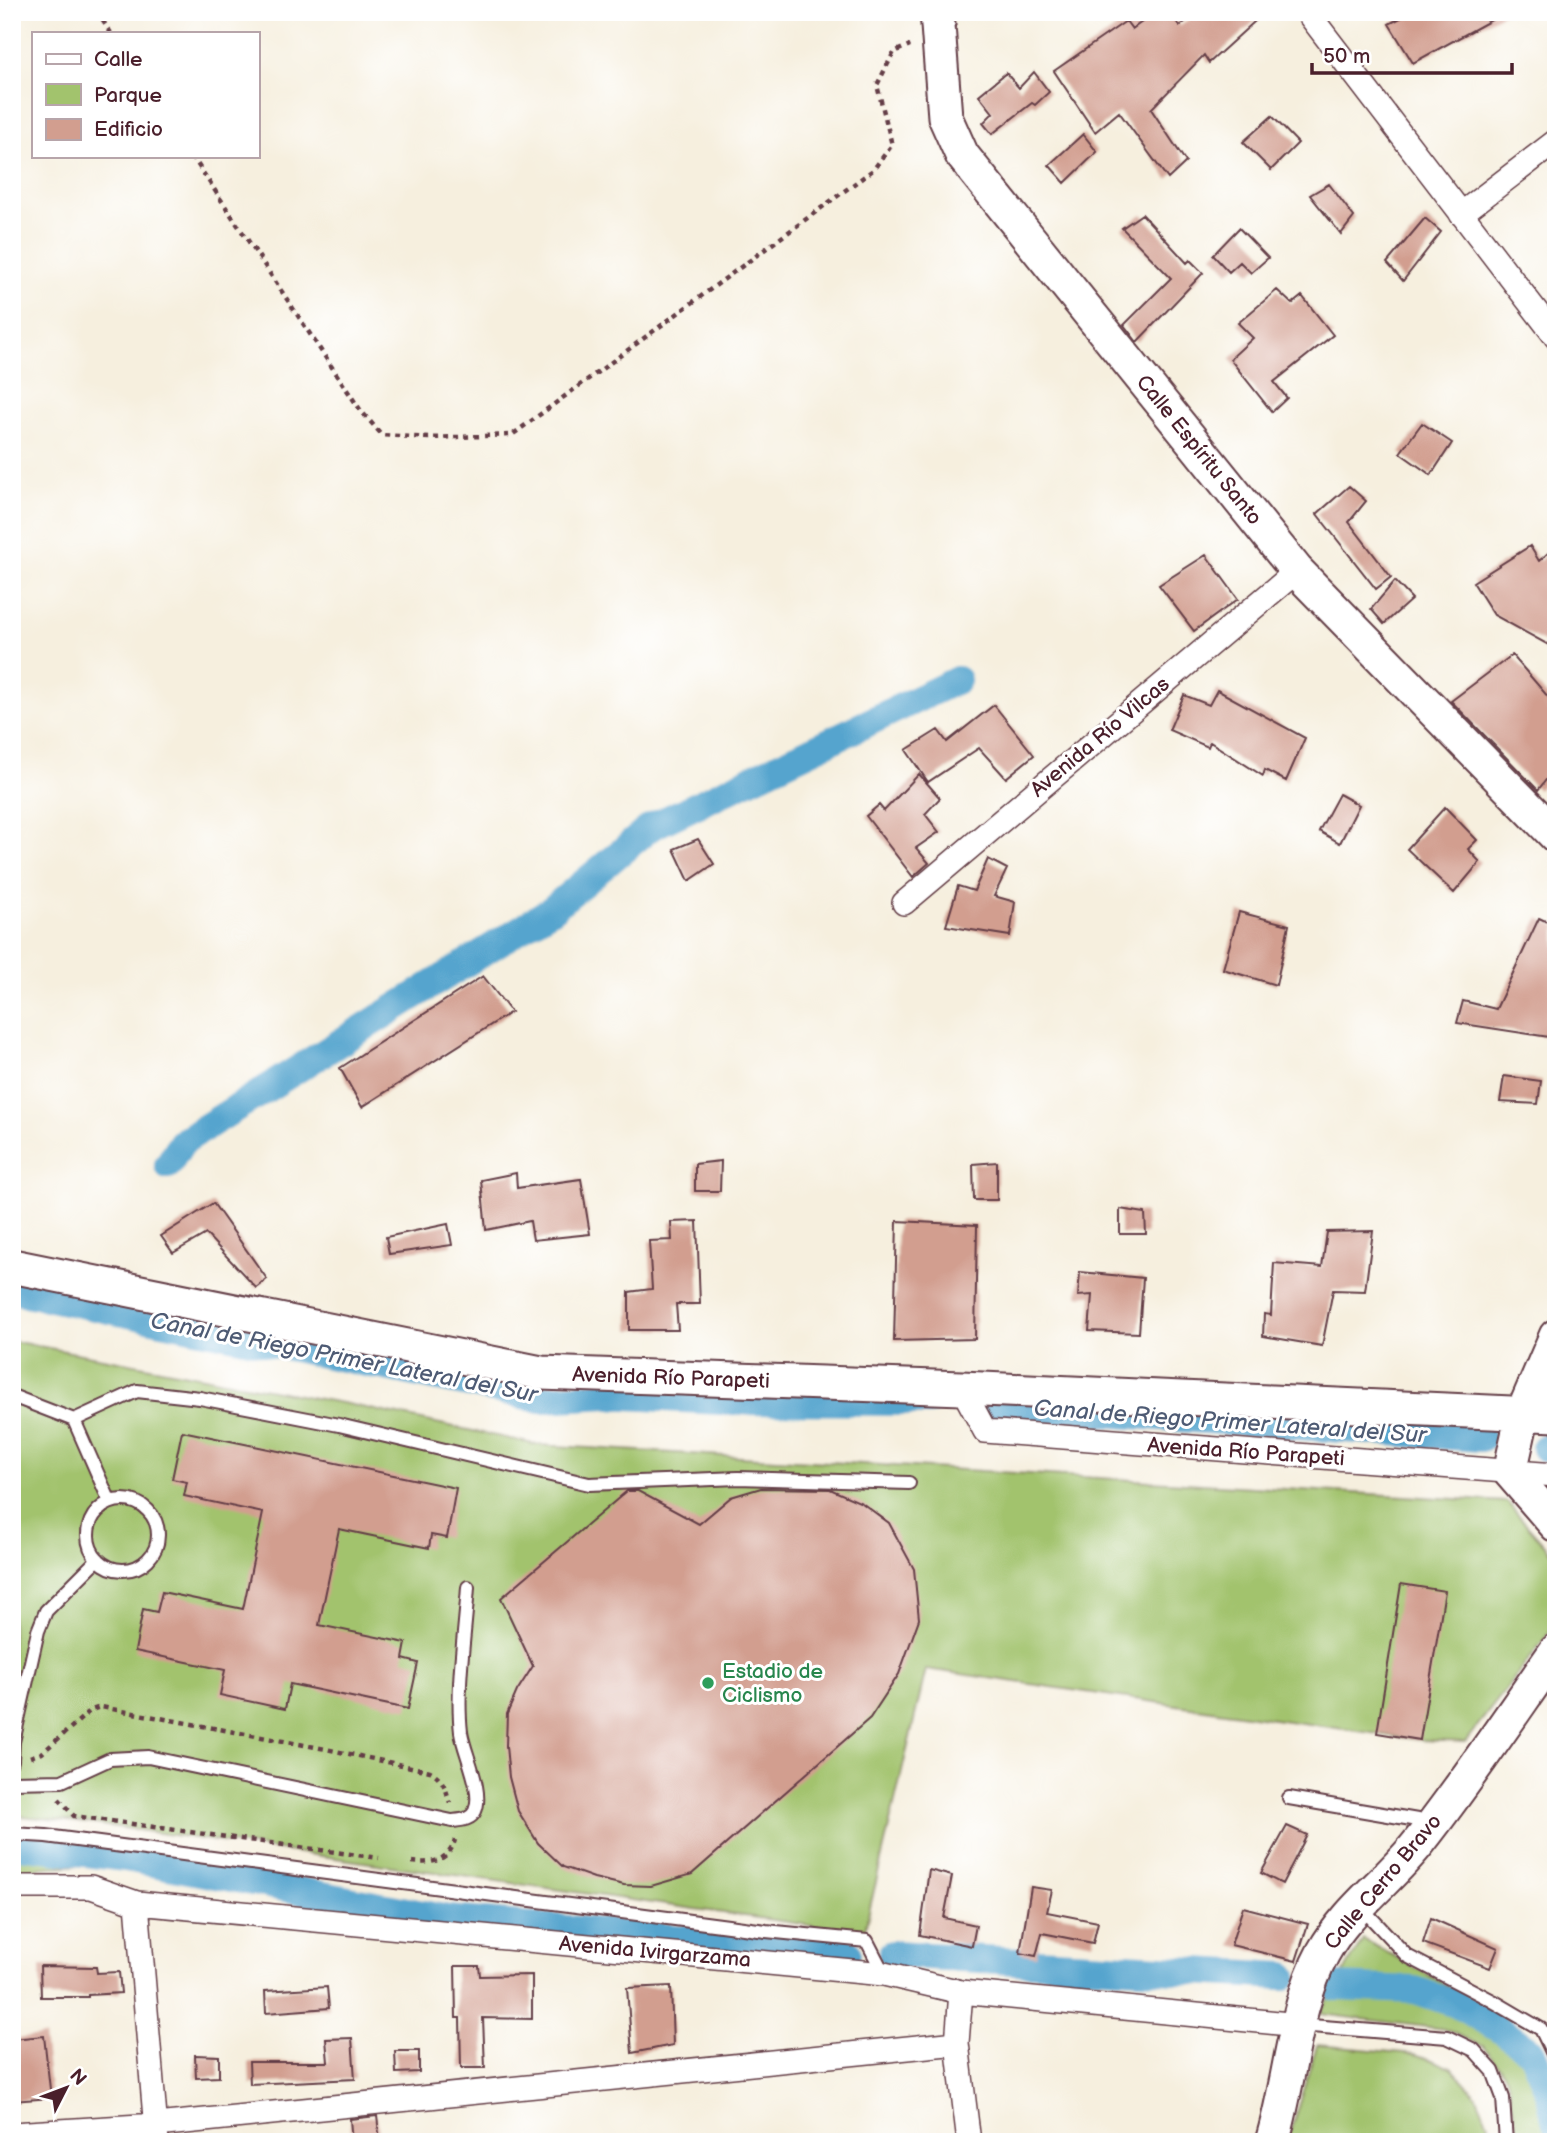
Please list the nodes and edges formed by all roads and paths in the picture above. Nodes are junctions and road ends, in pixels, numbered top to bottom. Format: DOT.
graph roads {
  1 [pos="97,12"];
  2 [pos="1307,12"];
  3 [pos="937,23"];
  4 [pos="110,32"];
  5 [pos="1556,141"];
  6 [pos="193,158"];
  7 [pos="1461,214"];
  8 [pos="1556,337"];
  9 [pos="1297,571"];
  10 [pos="1556,836"];
  11 [pos="904,903"];
  12 [pos="12,1266"];
  13 [pos="1556,1336"];
  14 [pos="962,1388"];
  15 [pos="12,1396"];
  16 [pos="1522,1413"];
  17 [pos="1556,1415"];
  18 [pos="74,1420"];
  19 [pos="1510,1472"];
  20 [pos="1556,1475"];
  21 [pos="909,1483"];
  22 [pos="110,1502"];
  23 [pos="1556,1525"];
  24 [pos="97,1559"];
  25 [pos="468,1587"];
  26 [pos="1556,1651"];
  27 [pos="12,1761"];
  28 [pos="12,1782"];
  29 [pos="1289,1798"];
  30 [pos="1433,1823"];
  31 [pos="12,1834"];
  32 [pos="12,1887"];
  33 [pos="137,1903"];
  34 [pos="1359,1906"];
  35 [pos="884,1974"];
  36 [pos="961,1992"];
  37 [pos="1299,2025"];
  38 [pos="957,2043"];
  39 [pos="1556,2060"];
  40 [pos="157,2133"];
  41 [pos="12,2134"];
  42 [pos="969,2142"];
  43 [pos="1272,2142"];
  44 [pos="1506,2142"];
  1 -- 4 [label="path"];
  2 -- 7 [label="street"];
  3 -- 6 [label="path"];
  3 -- 9 [label="street, Calle Espíritu Santo"];
  5 -- 7 [label="street"];
  7 -- 8 [label="street"];
  9 -- 10 [label="street, Calle Espíritu Santo"];
  9 -- 11 [label="street, Avenida Río Vilcas"];
  12 -- 14 [label="street, Avenida Río Parapeti"];
  13 -- 16 [label="street"];
  14 -- 16 [label="street, Avenida Río Parapeti"];
  14 -- 19 [label="street, Avenida Río Parapeti"];
  15 -- 18 [label="lane"];
  16 -- 17 [label="street, Avenida Río Parapeti"];
  16 -- 19 [label="street"];
  18 -- 21 [label="lane"];
  18 -- 22 [label="lane"];
  19 -- 20 [label="street, Avenida Río Parapeti"];
  19 -- 23 [label="street"];
  22 -- 24 [label="lane"];
  22 -- 24 [label="lane"];
  24 -- 27 [label="lane"];
  25 -- 28 [label="lane"];
  26 -- 30 [label="street, Calle Cerro Bravo"];
  29 -- 30 [label="lane"];
  30 -- 34 [label="street, Calle Cerro Bravo"];
  31 -- 35 [label="lane"];
  32 -- 33 [label="street, Avenida Ivirgarzama"];
  33 -- 35 [label="street, Avenida Ivirgarzama"];
  33 -- 40 [label="street"];
  34 -- 37 [label="street, Calle Cerro Bravo"];
  34 -- 39 [label="lane"];
  35 -- 36 [label="street, Avenida Ivirgarzama"];
  36 -- 37 [label="street, Avenida Ivirgarzama"];
  36 -- 38 [label="street"];
  37 -- 43 [label="street, Calle Cerro Bravo"];
  37 -- 44 [label="lane"];
  38 -- 40 [label="street"];
  38 -- 42 [label="street"];
  40 -- 41 [label="street"];
}
